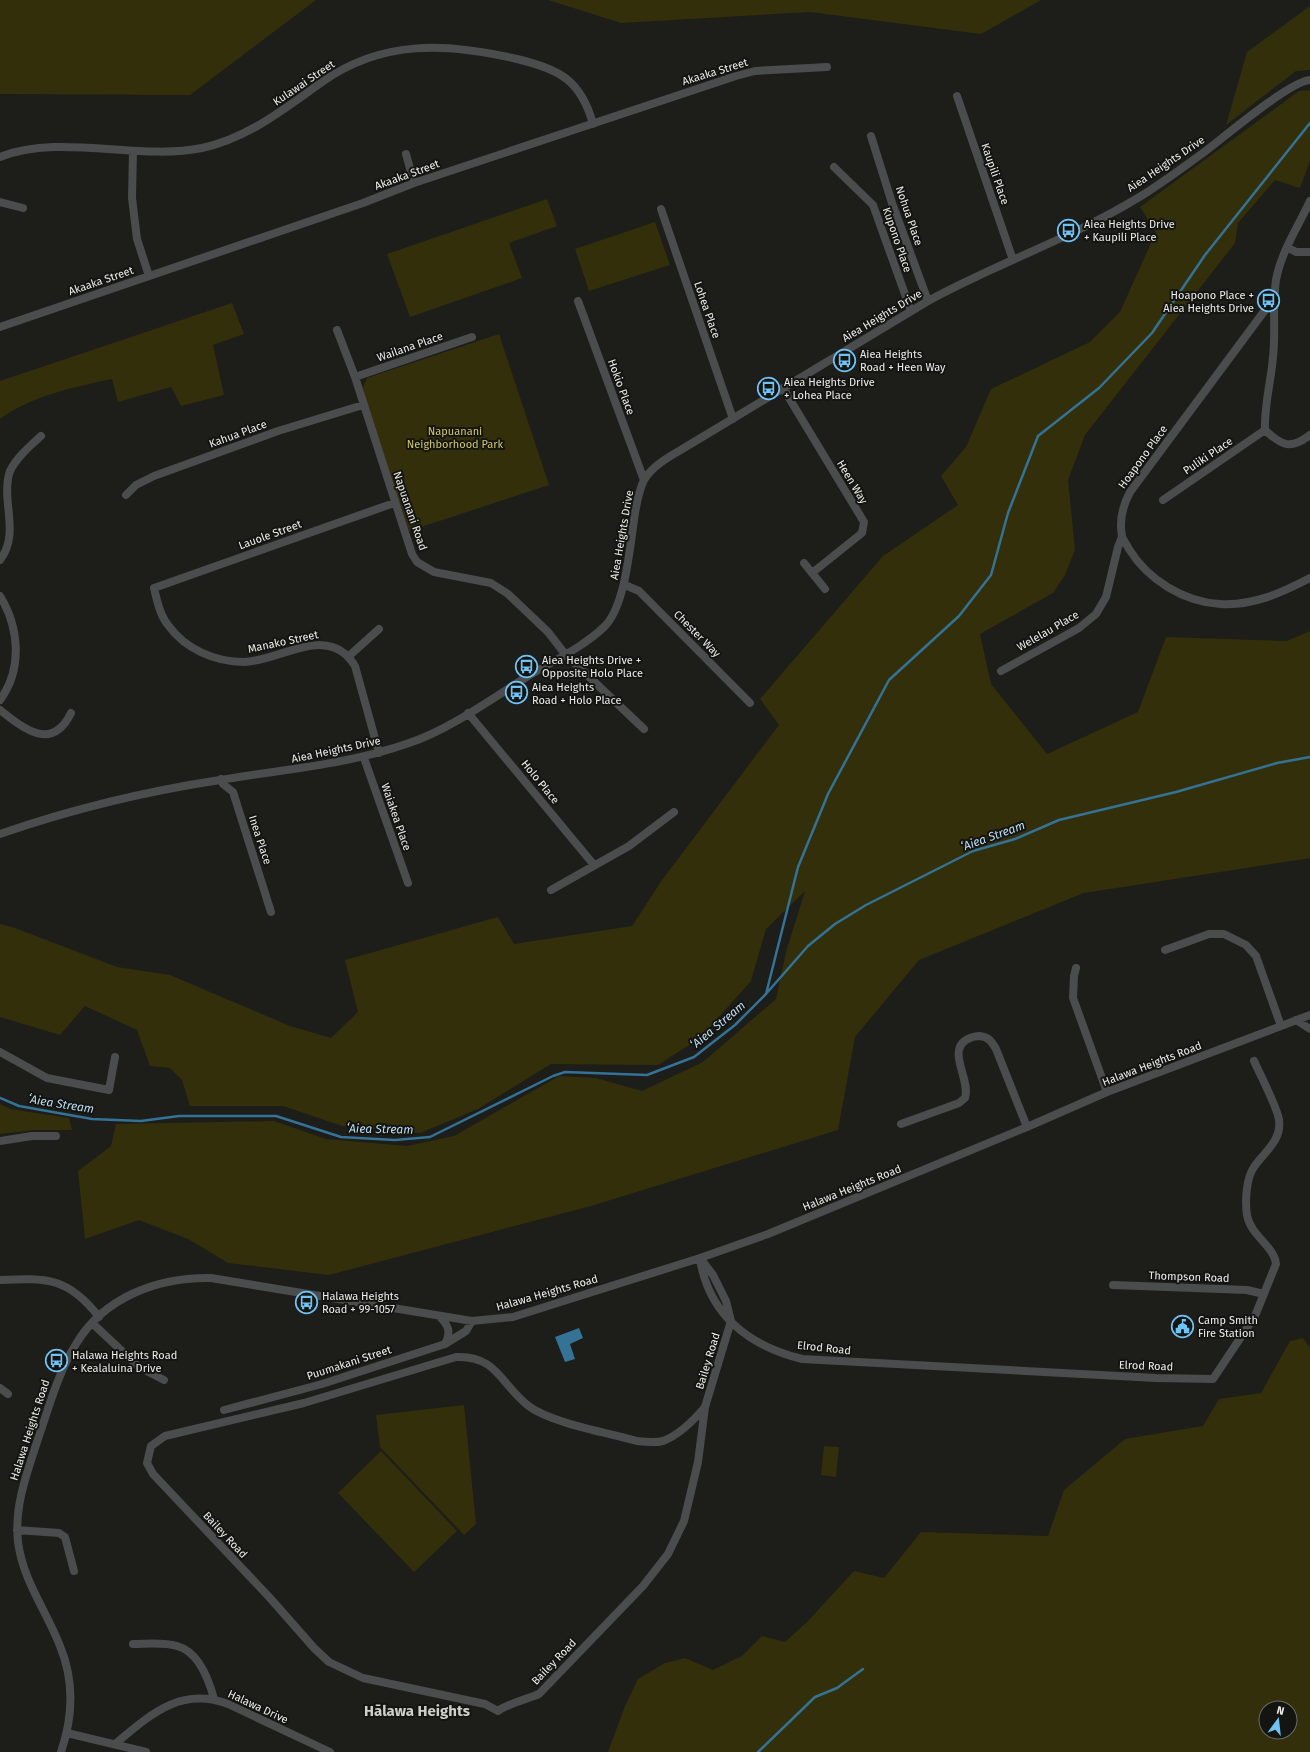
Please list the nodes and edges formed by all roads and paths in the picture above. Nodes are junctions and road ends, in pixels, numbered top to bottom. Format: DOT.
graph roads {
  1 [pos="827,67"];
  2 [pos="1310,80"];
  3 [pos="957,96"];
  4 [pos="594,124"];
  5 [pos="871,136"];
  6 [pos="133,151"];
  7 [pos="406,154"];
  8 [pos="0,157"];
  9 [pos="834,167"];
  10 [pos="414,183"];
  11 [pos="0,202"];
  12 [pos="1310,202"];
  13 [pos="23,208"];
  14 [pos="661,209"];
  15 [pos="1287,247"];
  16 [pos="1310,252"];
  17 [pos="1013,260"];
  18 [pos="149,276"];
  19 [pos="1274,298"];
  20 [pos="578,301"];
  21 [pos="928,301"];
  22 [pos="911,311"];
  23 [pos="0,327"];
  24 [pos="337,330"];
  25 [pos="472,337"];
  26 [pos="355,377"];
  27 [pos="783,388"];
  28 [pos="363,405"];
  29 [pos="733,419"];
  30 [pos="1265,430"];
  31 [pos="1310,435"];
  32 [pos="41,436"];
  33 [pos="644,480"];
  34 [pos="126,495"];
  35 [pos="1163,500"];
  36 [pos="394,503"];
  37 [pos="1122,537"];
  38 [pos="0,560"];
  39 [pos="804,563"];
  40 [pos="812,574"];
  41 [pos="1310,578"];
  42 [pos="625,585"];
  43 [pos="154,588"];
  44 [pos="825,589"];
  45 [pos="0,596"];
  46 [pos="379,629"];
  47 [pos="566,654"];
  48 [pos="349,656"];
  49 [pos="1001,671"];
  50 [pos="0,700"];
  51 [pos="750,703"];
  52 [pos="0,710"];
  53 [pos="71,713"];
  54 [pos="468,713"];
  55 [pos="644,729"];
  56 [pos="379,753"];
  57 [pos="364,758"];
  58 [pos="221,779"];
  59 [pos="674,812"];
  60 [pos="0,834"];
  61 [pos="594,865"];
  62 [pos="408,883"];
  63 [pos="550,890"];
  64 [pos="271,912"];
  65 [pos="1165,950"];
  66 [pos="1076,968"];
  67 [pos="1310,1015"];
  68 [pos="1296,1020"];
  69 [pos="1281,1026"];
  70 [pos="1310,1029"];
  71 [pos="0,1052"];
  72 [pos="115,1057"];
  73 [pos="1254,1061"];
  74 [pos="1107,1092"];
  75 [pos="901,1124"];
  76 [pos="1027,1127"];
  77 [pos="56,1136"];
  78 [pos="0,1141"];
  79 [pos="700,1258"];
  80 [pos="0,1280"];
  81 [pos="1113,1285"];
  82 [pos="1264,1294"];
  83 [pos="440,1316"];
  84 [pos="99,1317"];
  85 [pos="472,1321"];
  86 [pos="731,1321"];
  87 [pos="92,1323"];
  88 [pos="445,1344"];
  89 [pos="164,1380"];
  90 [pos="0,1388"];
  91 [pos="8,1394"];
  92 [pos="705,1407"];
  93 [pos="224,1410"];
  94 [pos="17,1530"];
  95 [pos="74,1571"];
  96 [pos="133,1644"];
  97 [pos="214,1699"];
  98 [pos="67,1733"];
  99 [pos="115,1744"];
  100 [pos="61,1752"];
  101 [pos="146,1752"];
  102 [pos="330,1752"];
  1 -- 4 [label="street, Akaaka Street"];
  2 -- 17 [label="street, Aiea Heights Drive"];
  3 -- 17 [label="street, Kaupili Place"];
  4 -- 6 [label="street, Kulawai Street"];
  4 -- 10 [label="street, Akaaka Street"];
  5 -- 21 [label="street, Nohua Place"];
  6 -- 8 [label="street, Kulawai Street"];
  6 -- 18 [label="street"];
  7 -- 10 [label="street"];
  9 -- 22 [label="street, Kupono Place"];
  10 -- 18 [label="street, Akaaka Street"];
  11 -- 13 [label="street"];
  12 -- 15 [label="street"];
  14 -- 29 [label="street, Lohea Place"];
  15 -- 16 [label="street"];
  15 -- 19 [label="street"];
  17 -- 21 [label="street, Aiea Heights Drive"];
  18 -- 23 [label="street, Akaaka Street"];
  19 -- 30 [label="street"];
  19 -- 37 [label="street, Hoapono Place"];
  20 -- 33 [label="street, Hokio Place"];
  21 -- 22 [label="street, Aiea Heights Drive"];
  22 -- 27 [label="street, Aiea Heights Drive"];
  24 -- 26 [label="street, Napuanani Road"];
  25 -- 26 [label="street, Wailana Place"];
  26 -- 28 [label="street, Napuanani Road"];
  27 -- 29 [label="street, Aiea Heights Drive"];
  27 -- 40 [label="street, Heen Way"];
  28 -- 34 [label="street, Kahua Place"];
  28 -- 36 [label="street, Napuanani Road"];
  29 -- 33 [label="street, Aiea Heights Drive"];
  30 -- 31 [label="street"];
  30 -- 35 [label="street, Puliki Place"];
  32 -- 38 [label="street"];
  33 -- 42 [label="street, Aiea Heights Drive"];
  36 -- 43 [label="street, Lauole Street"];
  36 -- 47 [label="street, Napuanani Road"];
  37 -- 41 [label="street"];
  37 -- 49 [label="street, Welelau Place"];
  39 -- 40 [label="street"];
  40 -- 44 [label="street"];
  42 -- 47 [label="street, Aiea Heights Drive"];
  42 -- 51 [label="street, Chester Way"];
  43 -- 48 [label="street, Manako Street"];
  45 -- 50 [label="street"];
  46 -- 48 [label="street"];
  47 -- 54 [label="street, Aiea Heights Drive"];
  47 -- 55 [label="street, Napuanani Road"];
  48 -- 56 [label="street"];
  52 -- 53 [label="street"];
  54 -- 56 [label="street, Aiea Heights Drive"];
  54 -- 61 [label="street, Holo Place"];
  56 -- 57 [label="street, Aiea Heights Drive"];
  57 -- 58 [label="street, Aiea Heights Drive"];
  57 -- 62 [label="street, Waiakea Place"];
  58 -- 60 [label="street, Aiea Heights Drive"];
  58 -- 64 [label="street, Inea Place"];
  59 -- 61 [label="street"];
  61 -- 63 [label="street"];
  65 -- 69 [label="street"];
  66 -- 74 [label="street"];
  67 -- 68 [label="street, Halawa Heights Road"];
  68 -- 69 [label="street, Halawa Heights Road"];
  68 -- 70 [label="street"];
  69 -- 74 [label="street, Halawa Heights Road"];
  71 -- 72 [label="street"];
  73 -- 82 [label="street, Elrod Road"];
  74 -- 76 [label="street, Halawa Heights Road"];
  75 -- 76 [label="street"];
  76 -- 79 [label="street, Halawa Heights Road"];
  77 -- 78 [label="street"];
  79 -- 85 [label="street, Halawa Heights Road"];
  79 -- 86 [label="street, Bailey Road"];
  80 -- 84 [label="street"];
  81 -- 82 [label="street, Thompson Road"];
  82 -- 86 [label="street, Elrod Road"];
  83 -- 84 [label="street, Halawa Heights Road"];
  83 -- 85 [label="street, Halawa Heights Road"];
  83 -- 88 [label="street"];
  84 -- 87 [label="street, Halawa Heights Road"];
  85 -- 88 [label="street, Puumakani Street"];
  86 -- 92 [label="street, Bailey Road"];
  87 -- 89 [label="street"];
  87 -- 94 [label="street, Halawa Heights Road"];
  88 -- 93 [label="street, Puumakani Street"];
  90 -- 91 [label="street"];
  92 -- 92 [label="street, Bailey Road"];
  94 -- 95 [label="street"];
  94 -- 98 [label="street, Halawa Heights Road"];
  96 -- 97 [label="street"];
  97 -- 99 [label="street, Halawa Drive"];
  97 -- 102 [label="street, Halawa Drive"];
  98 -- 99 [label="street"];
  98 -- 100 [label="street, Halawa Heights Road"];
  99 -- 101 [label="street"];
}
